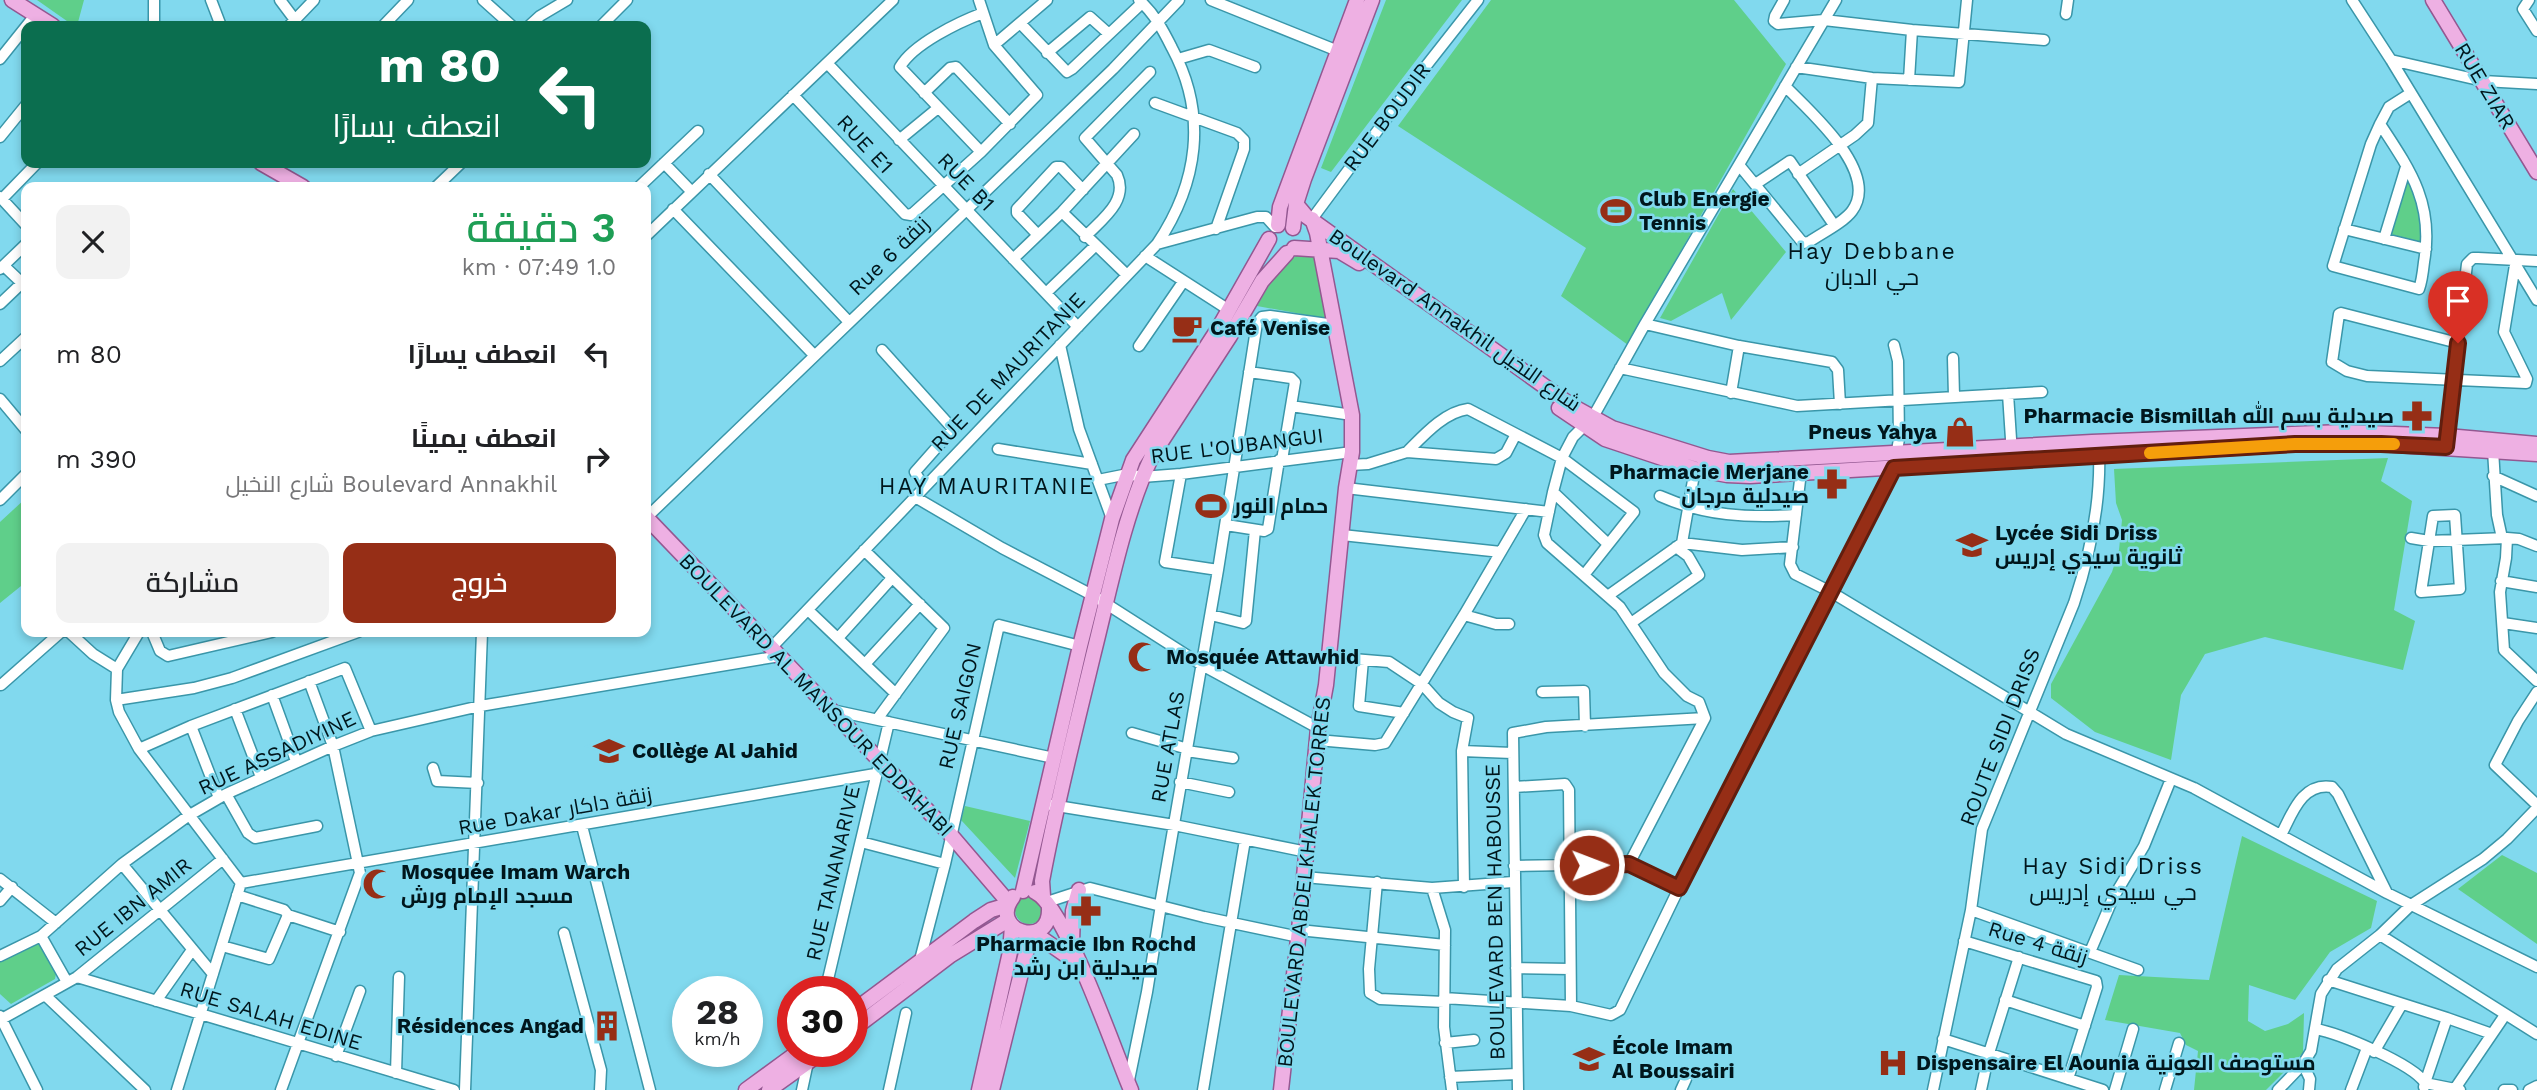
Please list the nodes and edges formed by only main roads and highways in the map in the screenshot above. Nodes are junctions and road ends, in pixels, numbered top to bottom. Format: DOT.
graph roads {
  1 [pos="12,0"];
  2 [pos="1357,0"];
  3 [pos="1372,0"];
  4 [pos="2433,0"];
  5 [pos="46,21"];
  6 [pos="270,168"];
  7 [pos="2537,172"];
  8 [pos="294,182"];
  9 [pos="1296,204"];
  10 [pos="1312,219"];
  11 [pos="1282,234"];
  12 [pos="1319,249"];
  13 [pos="1589,421"];
  14 [pos="2446,442"];
  15 [pos="2537,443"];
  16 [pos="2012,454"];
  17 [pos="2537,454"];
  18 [pos="1896,461"];
  19 [pos="1135,475"];
  20 [pos="651,522"];
  21 [pos="1100,600"];
  22 [pos="1050,805"];
  23 [pos="1079,890"];
  24 [pos="1046,902"];
  25 [pos="1013,906"];
  26 [pos="1032,933"];
  27 [pos="1072,944"];
  28 [pos="1081,966"];
  29 [pos="868,1000"];
  30 [pos="868,1018"];
  31 [pos="786,1067"];
  32 [pos="793,1067"];
  33 [pos="1129,1088"];
  34 [pos="992,1089"];
  35 [pos="746,1090"];
  36 [pos="769,1090"];
  37 [pos="1281,1090"];
  1 -- 5 [label="main road"];
  2 -- 11 [label="main road"];
  3 -- 9 [label="main road"];
  4 -- 7 [label="main road, RUE ZIAR"];
  6 -- 8 [label="main road"];
  9 -- 10 [label="main road, Boulevard Annakhil شارع النخيل"];
  9 -- 11 [label="main road"];
  10 -- 11 [label="main road, RUE BOUDIR"];
  10 -- 12 [label="main road, BOULEVARD ABDELKHALEK TORRES"];
  10 -- 13 [label="main road, Boulevard Annakhil شارع النخيل"];
  11 -- 12 [label="main road, Boulevard Annakhil شارع النخيل"];
  11 -- 19 [label="main road"];
  11 -- 19 [label="main road"];
  12 -- 13 [label="main road, Boulevard Annakhil شارع النخيل"];
  12 -- 37 [label="main road, BOULEVARD ABDELKHALEK TORRES"];
  13 -- 18 [label="main road, Boulevard Annakhil شارع النخيل"];
  13 -- 18 [label="main road, Boulevard Annakhil شارع النخيل"];
  14 -- 15 [label="main road, Boulevard Annakhil شارع النخيل"];
  14 -- 16 [label="main road, Boulevard Annakhil شارع النخيل"];
  14 -- 16 [label="main road, Boulevard Annakhil شارع النخيل"];
  14 -- 17 [label="main road, Boulevard Annakhil شارع النخيل"];
  16 -- 18 [label="main road, Boulevard Annakhil شارع النخيل"];
  19 -- 21 [label="main road"];
  19 -- 21 [label="main road"];
  20 -- 25 [label="main road, BOULEVARD AL MANSOUR EDDAHABI"];
  21 -- 22 [label="main road"];
  21 -- 22 [label="main road"];
  22 -- 24 [label="main road"];
  22 -- 25 [label="main road"];
  23 -- 27 [label="main road"];
  24 -- 25 [label="main road"];
  24 -- 26 [label="main road"];
  24 -- 27 [label="main road"];
  25 -- 26 [label="main road"];
  25 -- 29 [label="main road"];
  25 -- 30 [label="main road"];
  25 -- 34 [label="main road"];
  26 -- 28 [label="main road"];
  26 -- 34 [label="main road"];
  27 -- 28 [label="main road"];
  28 -- 33 [label="main road"];
  31 -- 35 [label="main road"];
  32 -- 36 [label="main road"];
}
